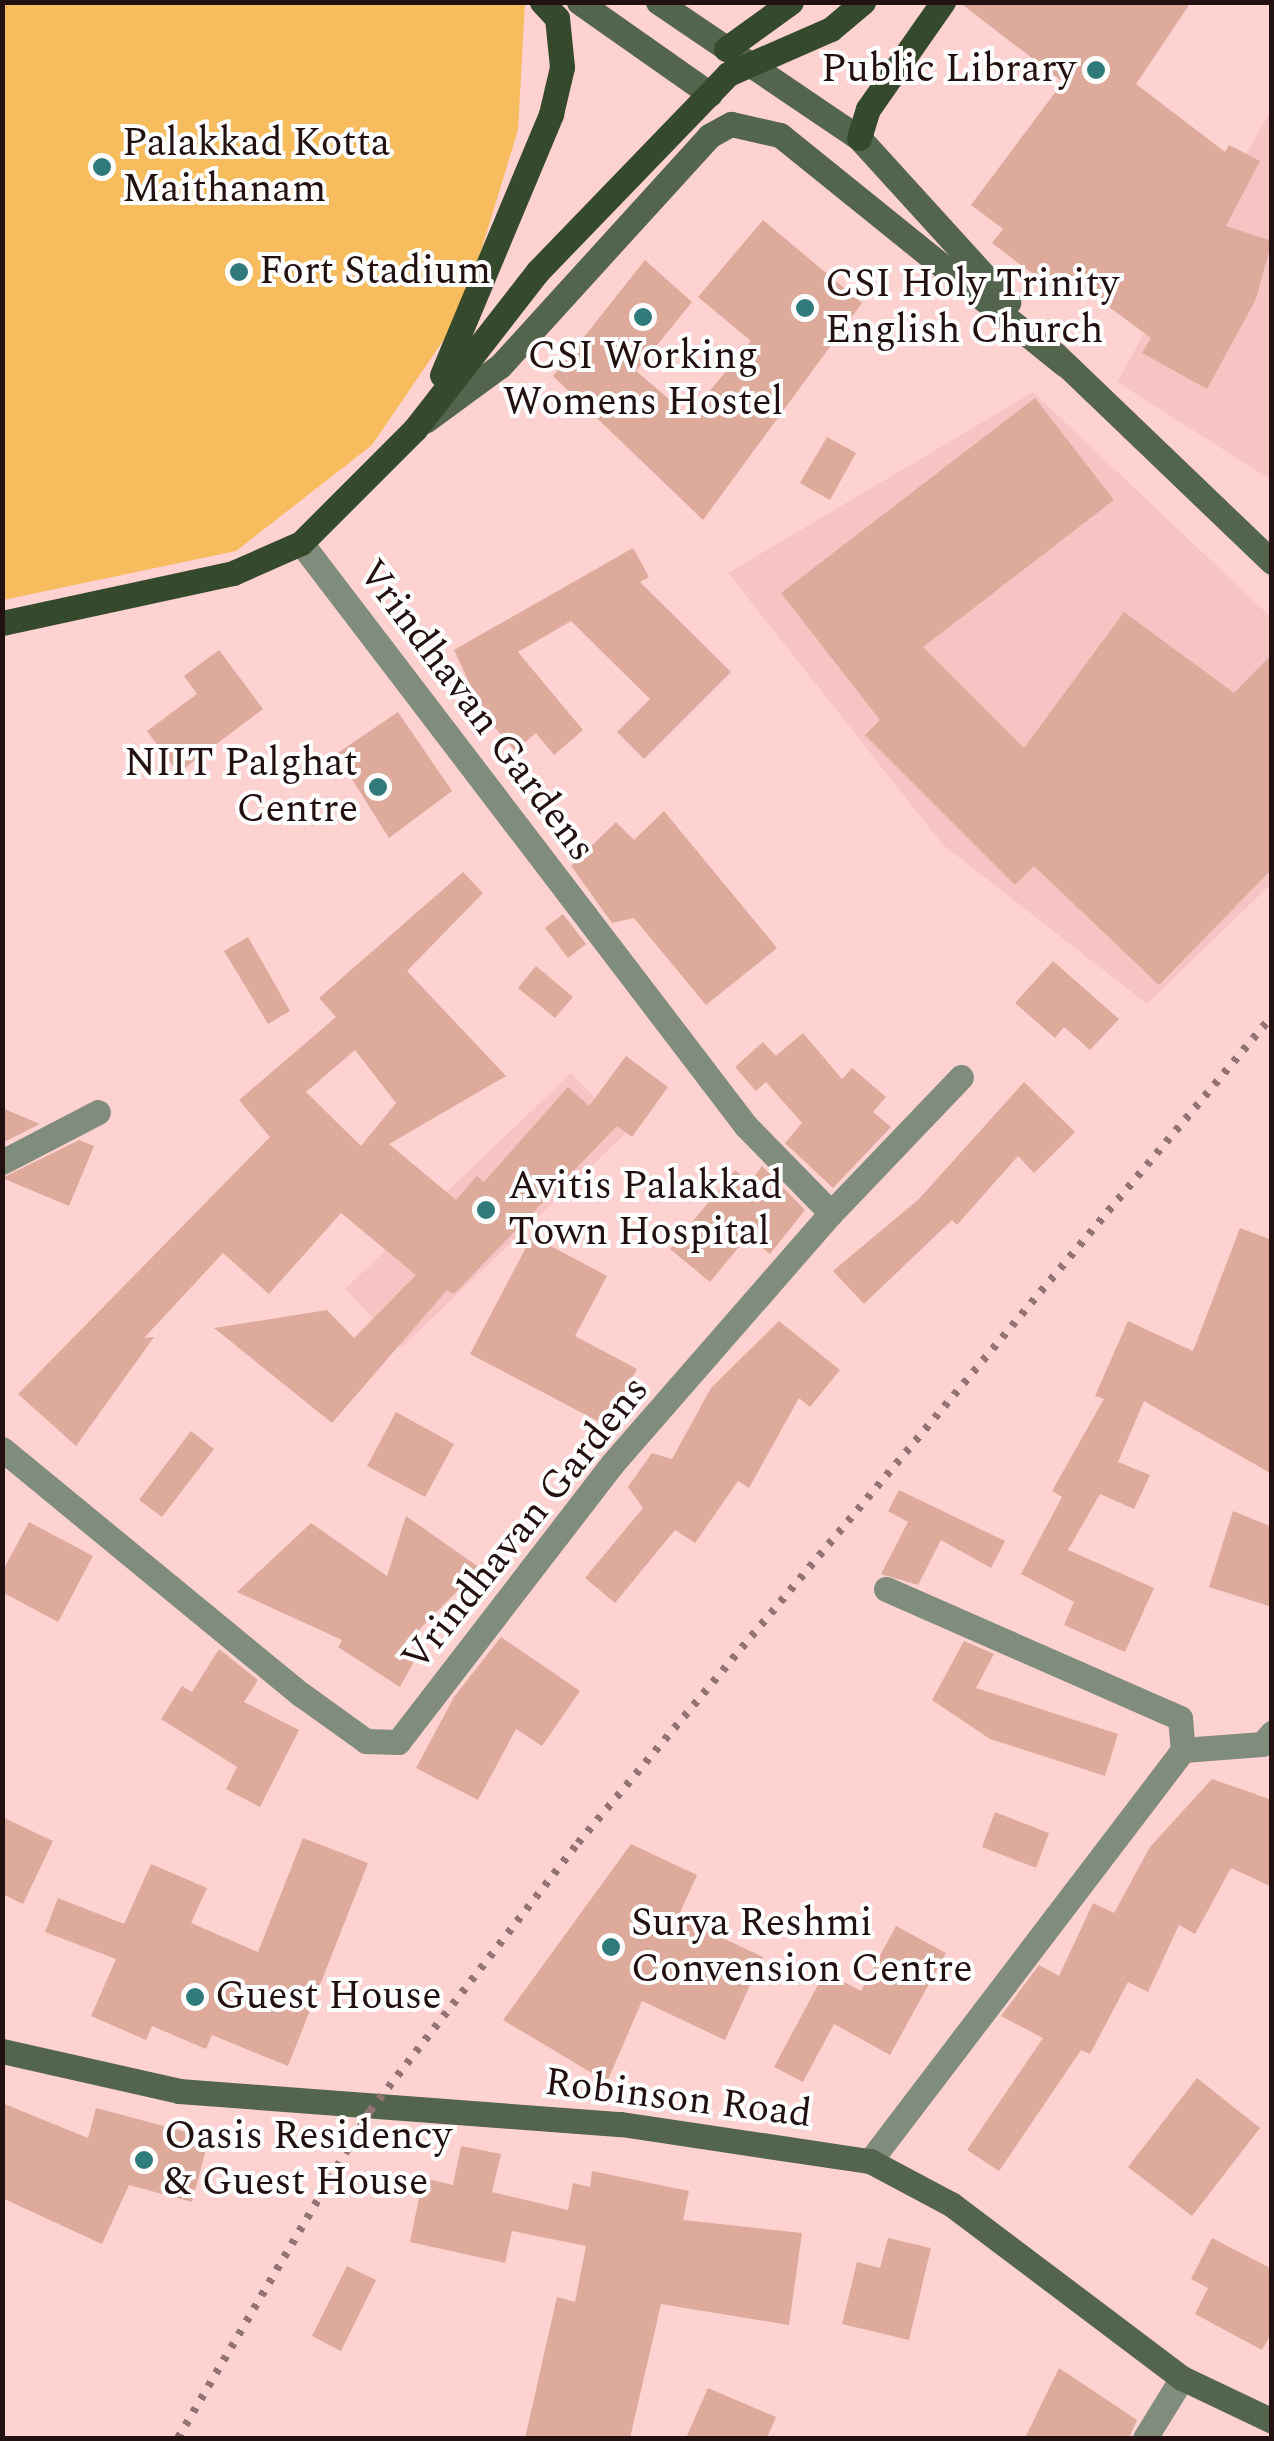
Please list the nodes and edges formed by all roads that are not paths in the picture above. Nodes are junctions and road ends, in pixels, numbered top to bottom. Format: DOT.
graph roads {
  1 [pos="542,2"];
  2 [pos="579,2"];
  3 [pos="658,2"];
  4 [pos="792,2"];
  5 [pos="863,2"];
  6 [pos="943,2"];
  7 [pos="734,61"];
  8 [pos="710,94"];
  9 [pos="859,138"];
  10 [pos="1064,364"];
  11 [pos="414,428"];
  12 [pos="301,544"];
  13 [pos="1272,562"];
  14 [pos="2,623"];
  15 [pos="961,1077"];
  16 [pos="98,1112"];
  17 [pos="2,1162"];
  18 [pos="831,1213"];
  19 [pos="2,1450"];
  20 [pos="886,1589"];
  21 [pos="1272,1732"];
  22 [pos="1183,1750"];
  23 [pos="2,2051"];
  24 [pos="870,2161"];
  25 [pos="1182,2378"];
  26 [pos="1272,2420"];
  27 [pos="1144,2438"];
  1 -- 11 [label="main road"];
  2 -- 8 [label="main road"];
  3 -- 7 [label="main road"];
  4 -- 7 [label="main road"];
  5 -- 7 [label="main road"];
  6 -- 9 [label="main road"];
  7 -- 8 [label="main road"];
  7 -- 9 [label="main road"];
  8 -- 11 [label="main road"];
  9 -- 10 [label="main road"];
  10 -- 11 [label="main road"];
  10 -- 13 [label="main road"];
  11 -- 12 [label="main road"];
  12 -- 14 [label="main road"];
  12 -- 18 [label="street, Vrindhavan Gardens"];
  15 -- 18 [label="street"];
  16 -- 17 [label="street"];
  18 -- 19 [label="street, Vrindhavan Gardens"];
  20 -- 22 [label="street"];
  21 -- 22 [label="street"];
  22 -- 24 [label="street"];
  23 -- 24 [label="main road, Robinson Road"];
  24 -- 25 [label="main road, Robinson Road"];
  25 -- 26 [label="main road, Robinson Road"];
  25 -- 27 [label="street"];
}
